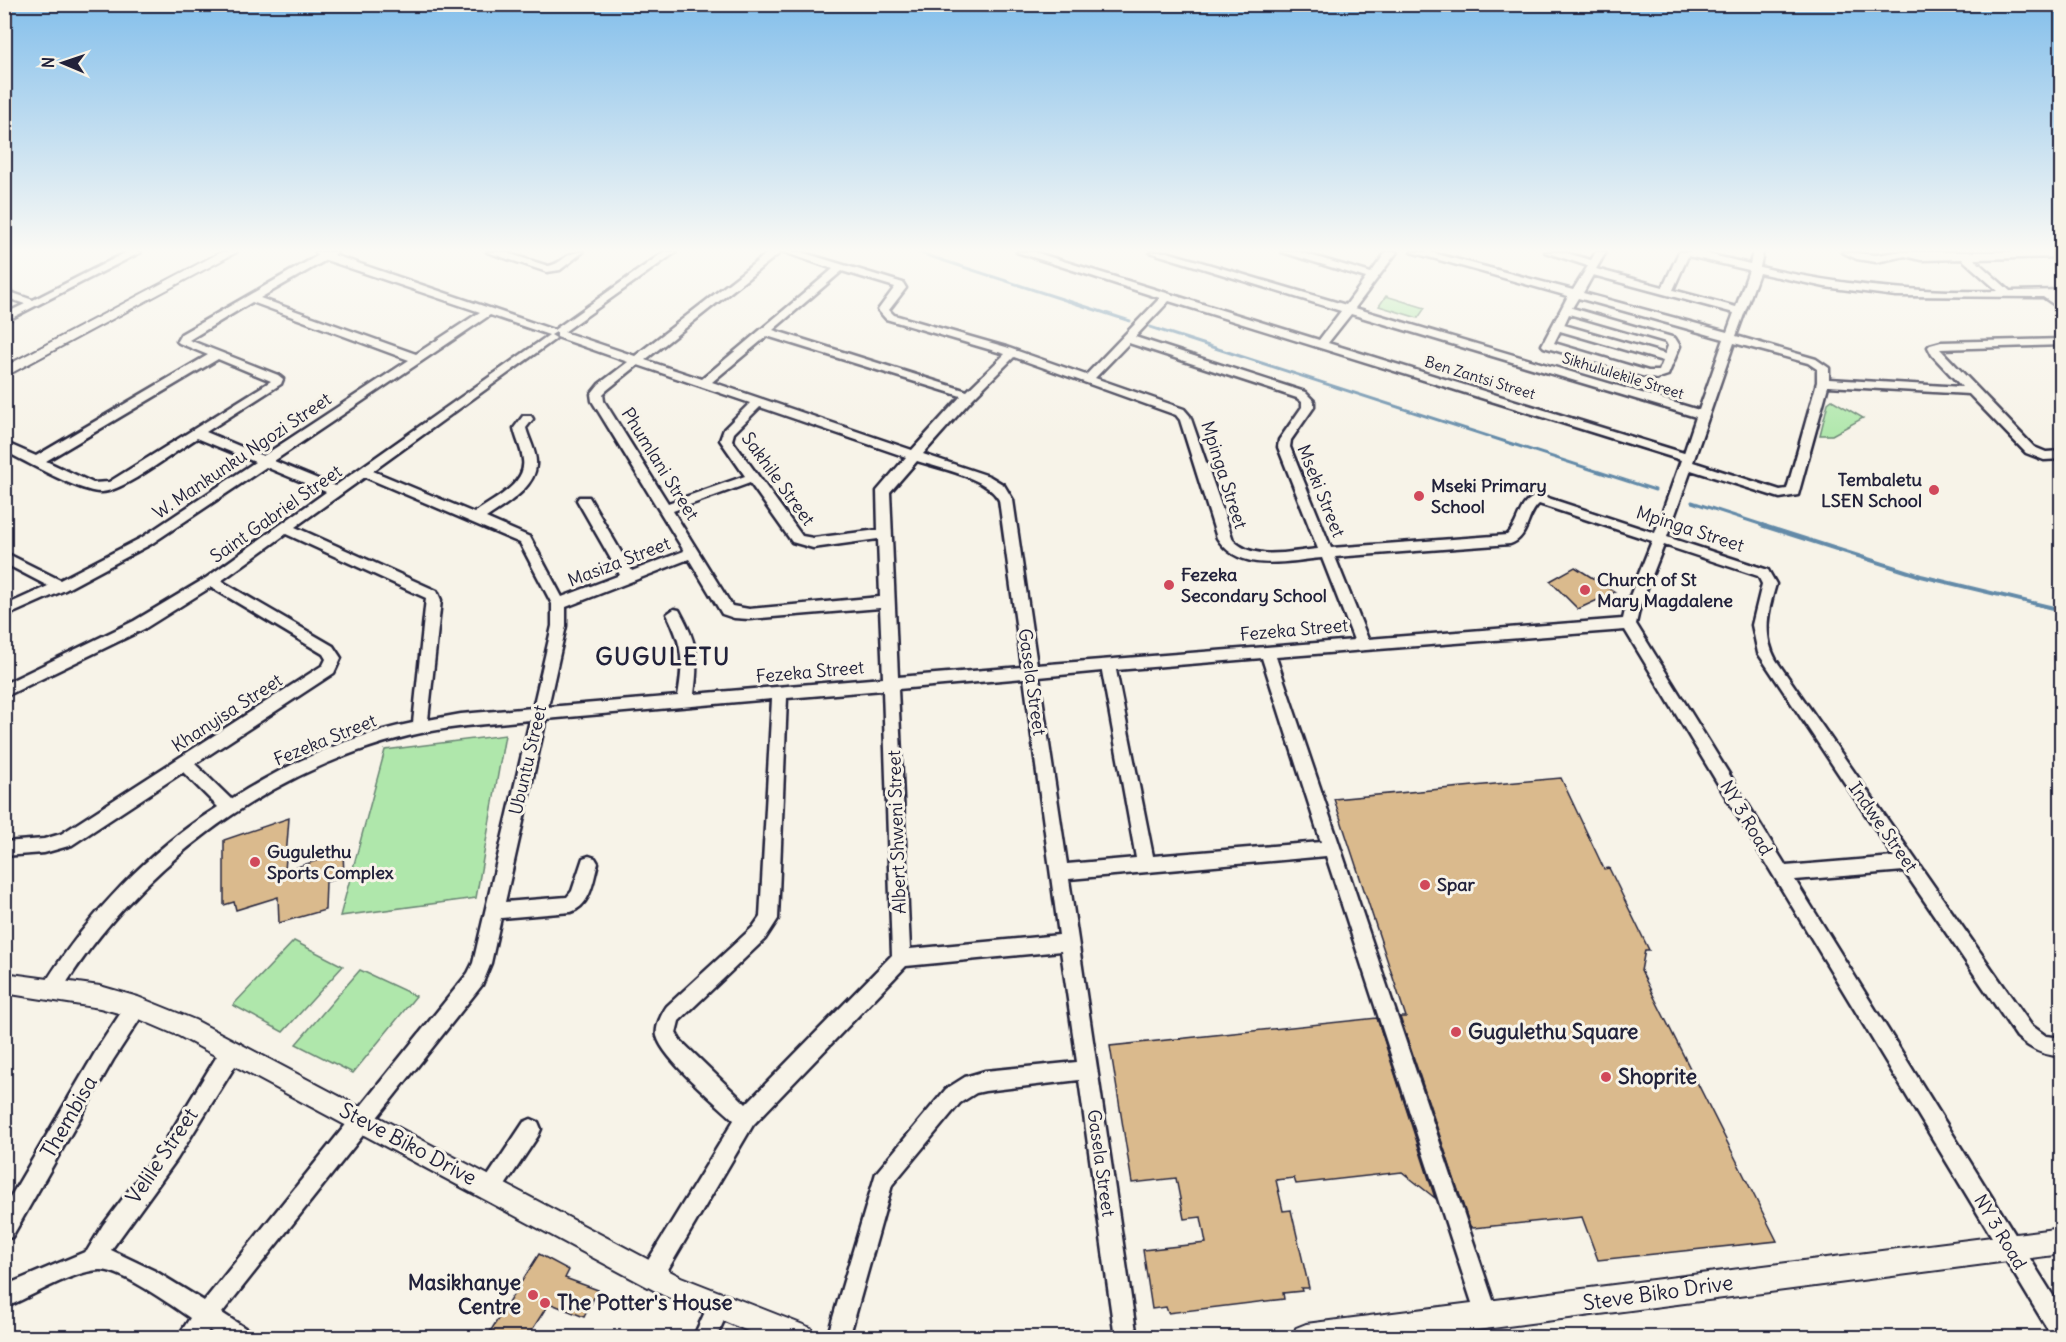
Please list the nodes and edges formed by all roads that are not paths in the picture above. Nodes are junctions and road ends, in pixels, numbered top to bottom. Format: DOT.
graph roads {
  1 [pos="114,315"];
  2 [pos="221,315"];
  3 [pos="297,315"];
  4 [pos="484,315"];
  5 [pos="499,315"];
  6 [pos="582,315"];
  7 [pos="696,315"];
  8 [pos="787,315"];
  9 [pos="888,315"];
  10 [pos="1150,315"];
  11 [pos="1224,315"];
  12 [pos="1344,315"];
  13 [pos="1364,315"];
  14 [pos="1564,315"];
  15 [pos="1582,315"];
  16 [pos="1650,315"];
  17 [pos="1739,315"];
  18 [pos="1557,327"];
  19 [pos="767,332"];
  20 [pos="555,334"];
  21 [pos="1731,337"];
  22 [pos="1127,338"];
  23 [pos="2061,342"];
  24 [pos="1321,345"];
  25 [pos="1012,353"];
  26 [pos="217,355"];
  27 [pos="418,359"];
  28 [pos="1669,359"];
  29 [pos="636,361"];
  30 [pos="4,373"];
  31 [pos="1089,378"];
  32 [pos="1823,382"];
  33 [pos="703,384"];
  34 [pos="1972,391"];
  35 [pos="969,395"];
  36 [pos="758,402"];
  37 [pos="1702,415"];
  38 [pos="527,418"];
  39 [pos="197,433"];
  40 [pos="4,446"];
  41 [pos="915,455"];
  42 [pos="2061,455"];
  43 [pos="37,461"];
  44 [pos="1687,461"];
  45 [pos="265,462"];
  46 [pos="366,472"];
  47 [pos="752,478"];
  48 [pos="337,492"];
  49 [pos="584,500"];
  50 [pos="665,509"];
  51 [pos="477,518"];
  52 [pos="287,529"];
  53 [pos="884,534"];
  54 [pos="1660,538"];
  55 [pos="692,553"];
  56 [pos="1326,553"];
  57 [pos="4,557"];
  58 [pos="628,576"];
  59 [pos="1766,576"];
  60 [pos="211,581"];
  61 [pos="60,586"];
  62 [pos="886,602"];
  63 [pos="559,604"];
  64 [pos="4,612"];
  65 [pos="674,614"];
  66 [pos="1629,624"];
  67 [pos="1363,644"];
  68 [pos="1268,652"];
  69 [pos="1108,665"];
  70 [pos="1030,672"];
  71 [pos="890,685"];
  72 [pos="4,691"];
  73 [pos="780,694"];
  74 [pos="685,701"];
  75 [pos="539,714"];
  76 [pos="420,726"];
  77 [pos="185,764"];
  78 [pos="229,807"];
  79 [pos="1331,848"];
  80 [pos="4,849"];
  81 [pos="589,863"];
  82 [pos="1908,863"];
  83 [pos="1146,864"];
  84 [pos="1060,872"];
  85 [pos="1781,874"];
  86 [pos="493,912"];
  87 [pos="1069,942"];
  88 [pos="901,958"];
  89 [pos="4,983"];
  90 [pos="52,989"];
  91 [pos="138,1008"];
  92 [pos="2061,1047"];
  93 [pos="233,1051"];
  94 [pos="1088,1070"];
  95 [pos="746,1118"];
  96 [pos="364,1121"];
  97 [pos="531,1129"];
  98 [pos="491,1189"];
  99 [pos="4,1229"];
  100 [pos="2061,1241"];
  101 [pos="2010,1248"];
  102 [pos="93,1261"];
  103 [pos="652,1275"];
  104 [pos="4,1297"];
  105 [pos="719,1307"];
  106 [pos="206,1316"];
  107 [pos="1487,1316"];
  108 [pos="2061,1332"];
  109 [pos="1324,1336"];
  110 [pos="188,1338"];
  111 [pos="240,1338"];
  112 [pos="704,1338"];
  113 [pos="801,1338"];
  114 [pos="838,1338"];
  115 [pos="1126,1338"];
  1 -- 30 [label="main road"];
  2 -- 26 [label="street"];
  3 -- 27 [label="street"];
  4 -- 27 [label="street, W. Mankunku Ngozi Street"];
  5 -- 20 [label="street, Gasela Street"];
  6 -- 20 [label="street, Saint Gabriel Street"];
  7 -- 29 [label="street, Phumlani Street"];
  8 -- 19 [label="street"];
  9 -- 25 [label="street, Mpinga Street"];
  10 -- 22 [label="street"];
  11 -- 24 [label="street, Ben Zantsi Street"];
  12 -- 24 [label="street"];
  13 -- 37 [label="street, Sikhululekile Street"];
  14 -- 18 [label="street"];
  15 -- 28 [label="street"];
  16 -- 21 [label="street"];
  17 -- 21 [label="street"];
  18 -- 28 [label="street"];
  18 -- 28 [label="street"];
  19 -- 33 [label="street"];
  19 -- 35 [label="street"];
  20 -- 29 [label="street, Gasela Street"];
  20 -- 46 [label="street, Saint Gabriel Street"];
  21 -- 32 [label="street"];
  21 -- 37 [label="street"];
  22 -- 31 [label="street"];
  22 -- 56 [label="street, Mseki Street"];
  23 -- 34 [label="street"];
  24 -- 44 [label="street, Ben Zantsi Street"];
  25 -- 31 [label="street, Mpinga Street"];
  25 -- 35 [label="street, Albert Shweni Street"];
  26 -- 39 [label="street"];
  26 -- 43 [label="street"];
  27 -- 45 [label="street, W. Mankunku Ngozi Street"];
  29 -- 33 [label="street, Gasela Street"];
  29 -- 50 [label="street, Phumlani Street"];
  31 -- 56 [label="street, Mpinga Street"];
  32 -- 34 [label="street"];
  32 -- 44 [label="street, Ben Zantsi Street"];
  33 -- 36 [label="street, Gasela Street"];
  34 -- 42 [label="street"];
  35 -- 41 [label="street, Albert Shweni Street"];
  36 -- 41 [label="street, Gasela Street"];
  36 -- 47 [label="street, Sakhile Street"];
  37 -- 44 [label="street"];
  38 -- 51 [label="street"];
  39 -- 43 [label="street"];
  39 -- 45 [label="street"];
  40 -- 43 [label="street"];
  41 -- 53 [label="street, Albert Shweni Street"];
  41 -- 70 [label="street, Gasela Street"];
  44 -- 54 [label="street"];
  45 -- 48 [label="street"];
  45 -- 61 [label="street, W. Mankunku Ngozi Street"];
  46 -- 48 [label="street, Saint Gabriel Street"];
  46 -- 51 [label="street"];
  47 -- 50 [label="street"];
  47 -- 53 [label="street, Sakhile Street"];
  48 -- 52 [label="street, Saint Gabriel Street"];
  49 -- 58 [label="street"];
  50 -- 55 [label="street, Phumlani Street"];
  51 -- 63 [label="street"];
  52 -- 60 [label="street, Saint Gabriel Street"];
  52 -- 76 [label="street"];
  53 -- 62 [label="street, Albert Shweni Street"];
  54 -- 56 [label="street, Mpinga Street"];
  54 -- 59 [label="street, Mpinga Street"];
  54 -- 66 [label="street"];
  55 -- 58 [label="street, Masiza Street"];
  55 -- 62 [label="street, Phumlani Street"];
  56 -- 67 [label="street, Mseki Street"];
  57 -- 61 [label="street"];
  58 -- 63 [label="street, Masiza Street"];
  59 -- 82 [label="street, Indwe Street"];
  60 -- 72 [label="street, Saint Gabriel Street"];
  60 -- 77 [label="street, Khanyisa Street"];
  61 -- 64 [label="street, W. Mankunku Ngozi Street"];
  62 -- 71 [label="street, Albert Shweni Street"];
  63 -- 75 [label="street, Ubuntu Street"];
  65 -- 74 [label="street"];
  66 -- 67 [label="street, Fezeka Street"];
  66 -- 85 [label="street, NY 3 Road"];
  67 -- 68 [label="street, Fezeka Street"];
  68 -- 69 [label="street, Fezeka Street"];
  68 -- 79 [label="street"];
  69 -- 70 [label="street, Fezeka Street"];
  69 -- 83 [label="street"];
  70 -- 71 [label="street, Fezeka Street"];
  70 -- 84 [label="street, Gasela Street"];
  71 -- 73 [label="street, Fezeka Street"];
  71 -- 88 [label="street, Albert Shweni Street"];
  73 -- 74 [label="street, Fezeka Street"];
  73 -- 95 [label="street"];
  74 -- 75 [label="street, Fezeka Street"];
  75 -- 76 [label="street, Fezeka Street"];
  75 -- 86 [label="street, Ubuntu Street"];
  76 -- 78 [label="street, Fezeka Street"];
  77 -- 78 [label="street"];
  77 -- 80 [label="street, Khanyisa Street"];
  78 -- 90 [label="street, Fezeka Street"];
  79 -- 83 [label="street"];
  79 -- 107 [label="street"];
  81 -- 86 [label="street"];
  82 -- 85 [label="street"];
  82 -- 92 [label="street, Indwe Street"];
  83 -- 84 [label="street"];
  84 -- 87 [label="street, Gasela Street"];
  85 -- 101 [label="street, NY 3 Road"];
  86 -- 96 [label="street, Ubuntu Street"];
  87 -- 88 [label="street"];
  87 -- 94 [label="street, Gasela Street"];
  88 -- 95 [label="street"];
  89 -- 90 [label="main road, Steve Biko Drive"];
  90 -- 91 [label="main road, Steve Biko Drive"];
  91 -- 93 [label="main road, Steve Biko Drive"];
  91 -- 99 [label="street, Thembisa"];
  93 -- 96 [label="main road, Steve Biko Drive"];
  93 -- 102 [label="street, Velile Street"];
  94 -- 114 [label="street"];
  94 -- 115 [label="street, Gasela Street"];
  95 -- 103 [label="street"];
  96 -- 98 [label="main road, Steve Biko Drive"];
  96 -- 106 [label="street, Ubuntu Street"];
  97 -- 98 [label="street"];
  98 -- 103 [label="main road, Steve Biko Drive"];
  100 -- 101 [label="main road, Steve Biko Drive"];
  101 -- 107 [label="main road, Steve Biko Drive"];
  101 -- 108 [label="street, NY 3 Road"];
  102 -- 104 [label="street"];
  102 -- 106 [label="street"];
  103 -- 105 [label="main road, Steve Biko Drive"];
  105 -- 112 [label="street"];
  105 -- 113 [label="main road, Steve Biko Drive"];
  106 -- 110 [label="street, Ubuntu Street"];
  106 -- 111 [label="street"];
  107 -- 109 [label="main road, Steve Biko Drive"];
}
